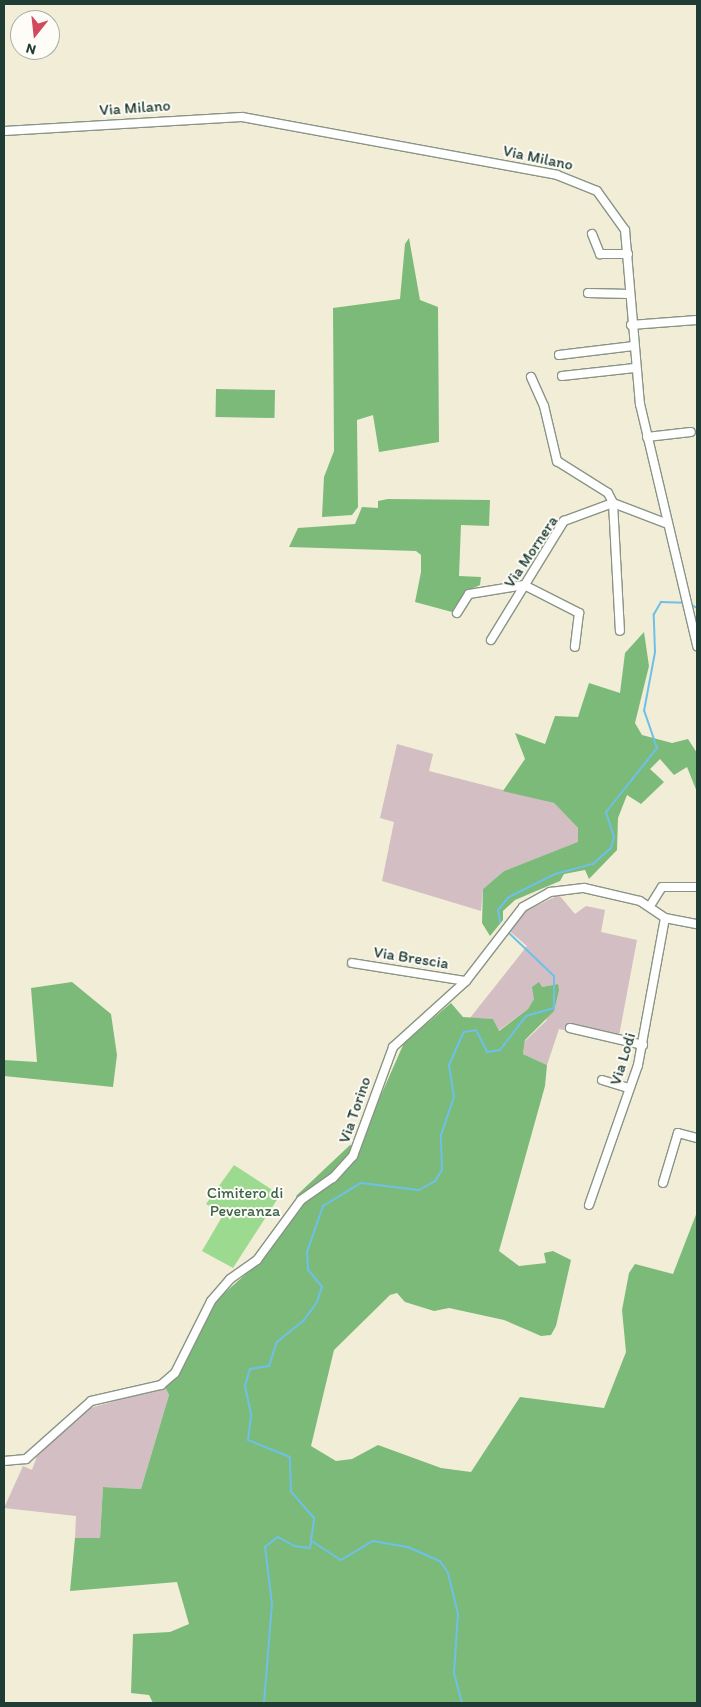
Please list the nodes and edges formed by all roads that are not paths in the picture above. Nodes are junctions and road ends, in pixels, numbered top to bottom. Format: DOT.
graph roads {
  1 [pos="4,131"];
  2 [pos="592,234"];
  3 [pos="628,254"];
  4 [pos="588,293"];
  5 [pos="630,294"];
  6 [pos="697,320"];
  7 [pos="631,326"];
  8 [pos="633,346"];
  9 [pos="559,355"];
  10 [pos="635,368"];
  11 [pos="562,376"];
  12 [pos="531,377"];
  13 [pos="691,432"];
  14 [pos="647,437"];
  15 [pos="613,503"];
  16 [pos="665,523"];
  17 [pos="524,585"];
  18 [pos="457,613"];
  19 [pos="620,631"];
  20 [pos="491,640"];
  21 [pos="697,646"];
  22 [pos="575,647"];
  23 [pos="697,887"];
  24 [pos="650,906"];
  25 [pos="665,918"];
  26 [pos="697,924"];
  27 [pos="352,962"];
  28 [pos="466,981"];
  29 [pos="570,1028"];
  30 [pos="643,1045"];
  31 [pos="602,1080"];
  32 [pos="629,1088"];
  33 [pos="697,1138"];
  34 [pos="663,1183"];
  35 [pos="589,1204"];
  36 [pos="4,1461"];
  1 -- 3 [label="street, Via Milano"];
  2 -- 3 [label="street"];
  3 -- 5 [label="street, Via Milano"];
  4 -- 5 [label="street"];
  5 -- 7 [label="street, Via Milano"];
  6 -- 7 [label="street"];
  7 -- 8 [label="street, Via Milano"];
  8 -- 9 [label="street"];
  8 -- 10 [label="street, Via Milano"];
  10 -- 11 [label="street"];
  10 -- 14 [label="street, Via Milano"];
  12 -- 15 [label="street"];
  13 -- 14 [label="street"];
  14 -- 16 [label="street, Via Milano"];
  15 -- 16 [label="street"];
  15 -- 17 [label="street, Via Mornera"];
  15 -- 19 [label="street"];
  16 -- 21 [label="street, Via Milano"];
  17 -- 18 [label="street"];
  17 -- 20 [label="street, Via Mornera"];
  17 -- 22 [label="street"];
  23 -- 24 [label="street"];
  24 -- 25 [label="street"];
  24 -- 28 [label="street, Via Torino"];
  25 -- 26 [label="street"];
  25 -- 30 [label="street, Via Lodi"];
  27 -- 28 [label="street, Via Brescia"];
  28 -- 36 [label="street, Via Torino"];
  29 -- 30 [label="street"];
  30 -- 32 [label="street, Via Lodi"];
  31 -- 32 [label="street"];
  32 -- 35 [label="street, Via Lodi"];
  33 -- 34 [label="street"];
}
